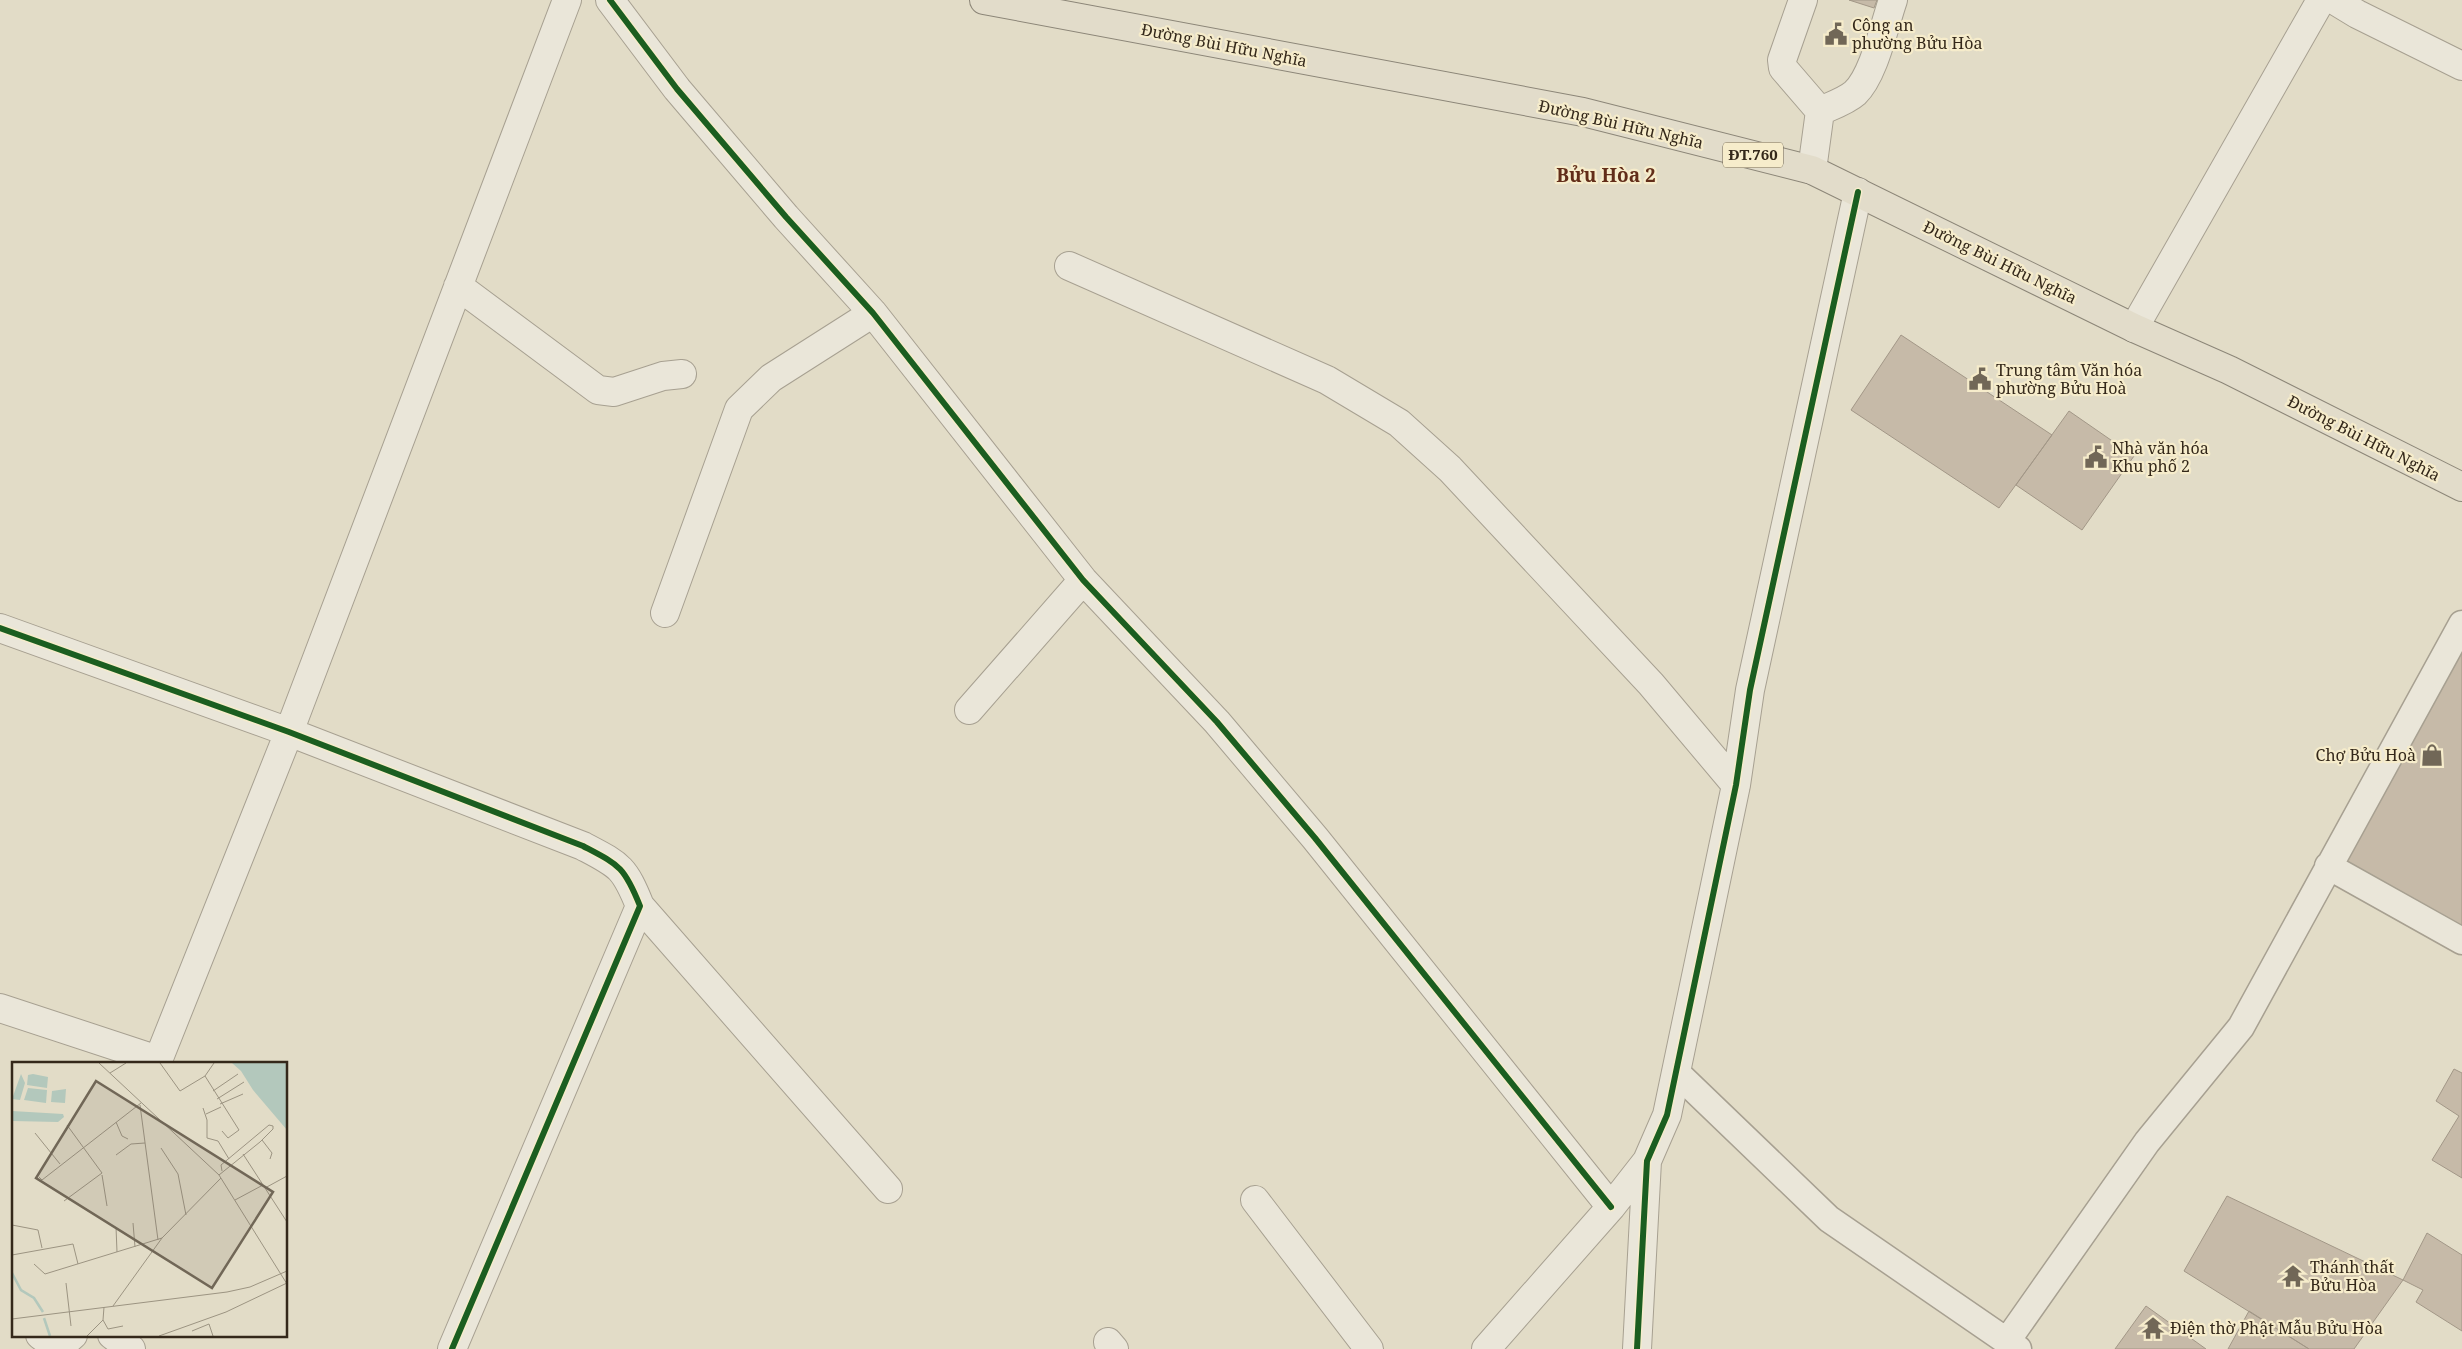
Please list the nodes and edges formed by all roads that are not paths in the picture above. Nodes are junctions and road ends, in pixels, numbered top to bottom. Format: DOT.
graph roads {
  1 [pos="567,0"];
  2 [pos="610,0"];
  3 [pos="984,0"];
  4 [pos="1803,0"];
  5 [pos="1893,0"];
  6 [pos="2321,0"];
  7 [pos="2334,0"];
  8 [pos="2361,7"];
  9 [pos="2462,66"];
  10 [pos="1820,111"];
  11 [pos="1812,170"];
  12 [pos="1858,192"];
  13 [pos="1069,266"];
  14 [pos="458,286"];
  15 [pos="873,313"];
  16 [pos="2134,328"];
  17 [pos="682,374"];
  18 [pos="2462,487"];
  19 [pos="1083,580"];
  20 [pos="665,613"];
  21 [pos="2462,624"];
  22 [pos="0,628"];
  23 [pos="969,710"];
  24 [pos="289,732"];
  25 [pos="1736,785"];
  26 [pos="2328,866"];
  27 [pos="640,906"];
  28 [pos="2462,941"];
  29 [pos="0,1008"];
  30 [pos="158,1061"];
  31 [pos="1676,1072"];
  32 [pos="1647,1161"];
  33 [pos="888,1188"];
  34 [pos="1255,1200"];
  35 [pos="1612,1207"];
  36 [pos="41,1336"];
  37 [pos="73,1336"];
  38 [pos="113,1336"];
  39 [pos="2012,1345"];
  40 [pos="131,1349"];
  41 [pos="452,1349"];
  42 [pos="1369,1349"];
  43 [pos="1486,1349"];
  44 [pos="1637,1349"];
  1 -- 14 [label="street"];
  2 -- 15 [label="street"];
  3 -- 11 [label="main road, Đường Bùi Hữu Nghĩa / ĐT.760"];
  4 -- 10 [label="street"];
  5 -- 10 [label="street"];
  6 -- 16 [label="street"];
  7 -- 8 [label="street"];
  8 -- 9 [label="street"];
  10 -- 11 [label="street"];
  11 -- 12 [label="main road, Đường Bùi Hữu Nghĩa / ĐT.760"];
  12 -- 16 [label="main road, Đường Bùi Hữu Nghĩa / ĐT.760"];
  12 -- 25 [label="street"];
  13 -- 25 [label="street"];
  14 -- 17 [label="street"];
  14 -- 24 [label="street"];
  15 -- 19 [label="street"];
  15 -- 20 [label="street"];
  16 -- 18 [label="main road, Đường Bùi Hữu Nghĩa / ĐT.760"];
  19 -- 23 [label="street"];
  19 -- 35 [label="street"];
  21 -- 26 [label="lane"];
  22 -- 24 [label="street"];
  24 -- 27 [label="street"];
  24 -- 30 [label="street"];
  25 -- 31 [label="street"];
  26 -- 28 [label="lane"];
  26 -- 39 [label="lane"];
  27 -- 33 [label="street"];
  27 -- 41 [label="street"];
  29 -- 30 [label="street"];
  31 -- 32 [label="street"];
  31 -- 39 [label="lane"];
  32 -- 35 [label="street"];
  32 -- 44 [label="street"];
  34 -- 42 [label="street"];
  35 -- 43 [label="street"];
  36 -- 37 [label="street"];
  38 -- 40 [label="street"];
}
